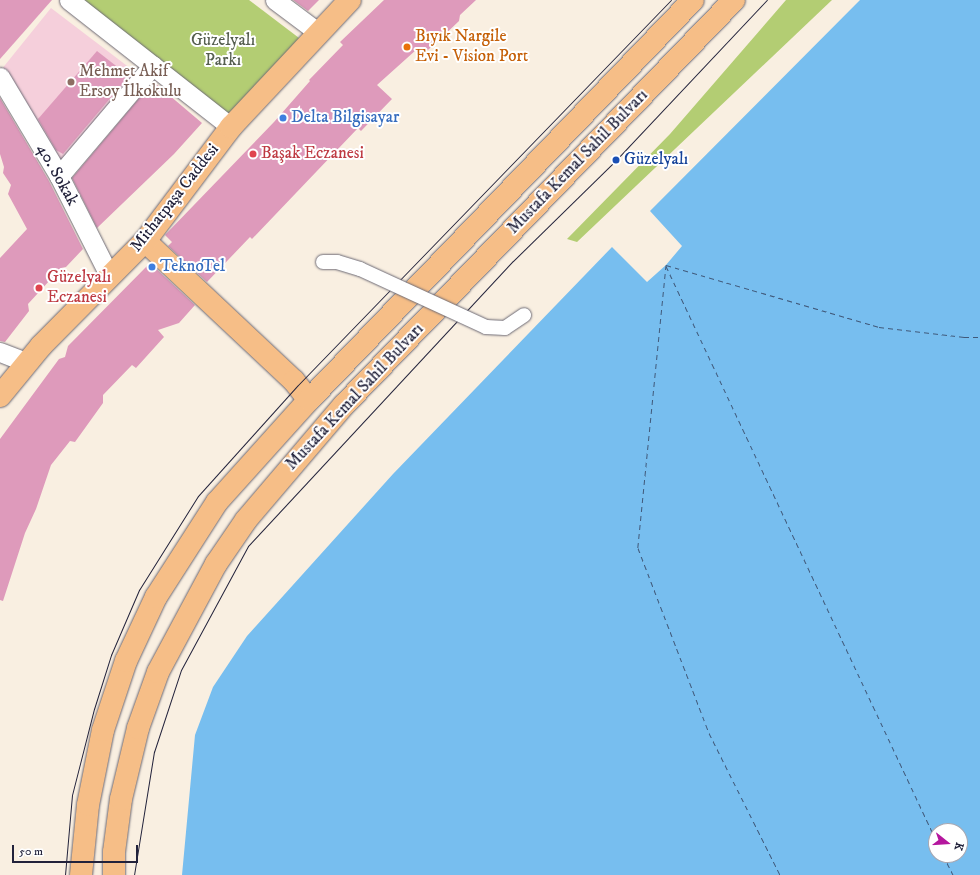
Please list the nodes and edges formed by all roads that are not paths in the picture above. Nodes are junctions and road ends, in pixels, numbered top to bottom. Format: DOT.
graph roads {
  1 [pos="69,0"];
  2 [pos="275,0"];
  3 [pos="350,0"];
  4 [pos="693,0"];
  5 [pos="734,0"];
  6 [pos="319,33"];
  7 [pos="153,65"];
  8 [pos="0,77"];
  9 [pos="231,127"];
  10 [pos="59,176"];
  11 [pos="145,241"];
  12 [pos="324,262"];
  13 [pos="109,275"];
  14 [pos="524,315"];
  15 [pos="0,352"];
  16 [pos="26,362"];
  17 [pos="0,396"];
  18 [pos="309,400"];
  19 [pos="81,875"];
  20 [pos="114,875"];
  1 -- 7 [label="street"];
  2 -- 6 [label="street"];
  3 -- 6 [label="main road, Mithatpaşa Caddesi"];
  4 -- 18 [label="main road, Mustafa Kemal Sahil Bulvarı"];
  5 -- 20 [label="main road, Mustafa Kemal Sahil Bulvarı"];
  6 -- 9 [label="main road, Mithatpaşa Caddesi"];
  7 -- 9 [label="street"];
  7 -- 10 [label="street"];
  8 -- 10 [label="street, 40. Sokak"];
  9 -- 11 [label="main road, Mithatpaşa Caddesi"];
  10 -- 13 [label="street, 40. Sokak"];
  11 -- 13 [label="main road, Mithatpaşa Caddesi"];
  11 -- 18 [label="main road"];
  12 -- 14 [label="street, bridge"];
  13 -- 16 [label="main road, Mithatpaşa Caddesi"];
  15 -- 16 [label="street"];
  16 -- 17 [label="main road, Mithatpaşa Caddesi"];
  18 -- 19 [label="main road, Mustafa Kemal Sahil Bulvarı"];
}
